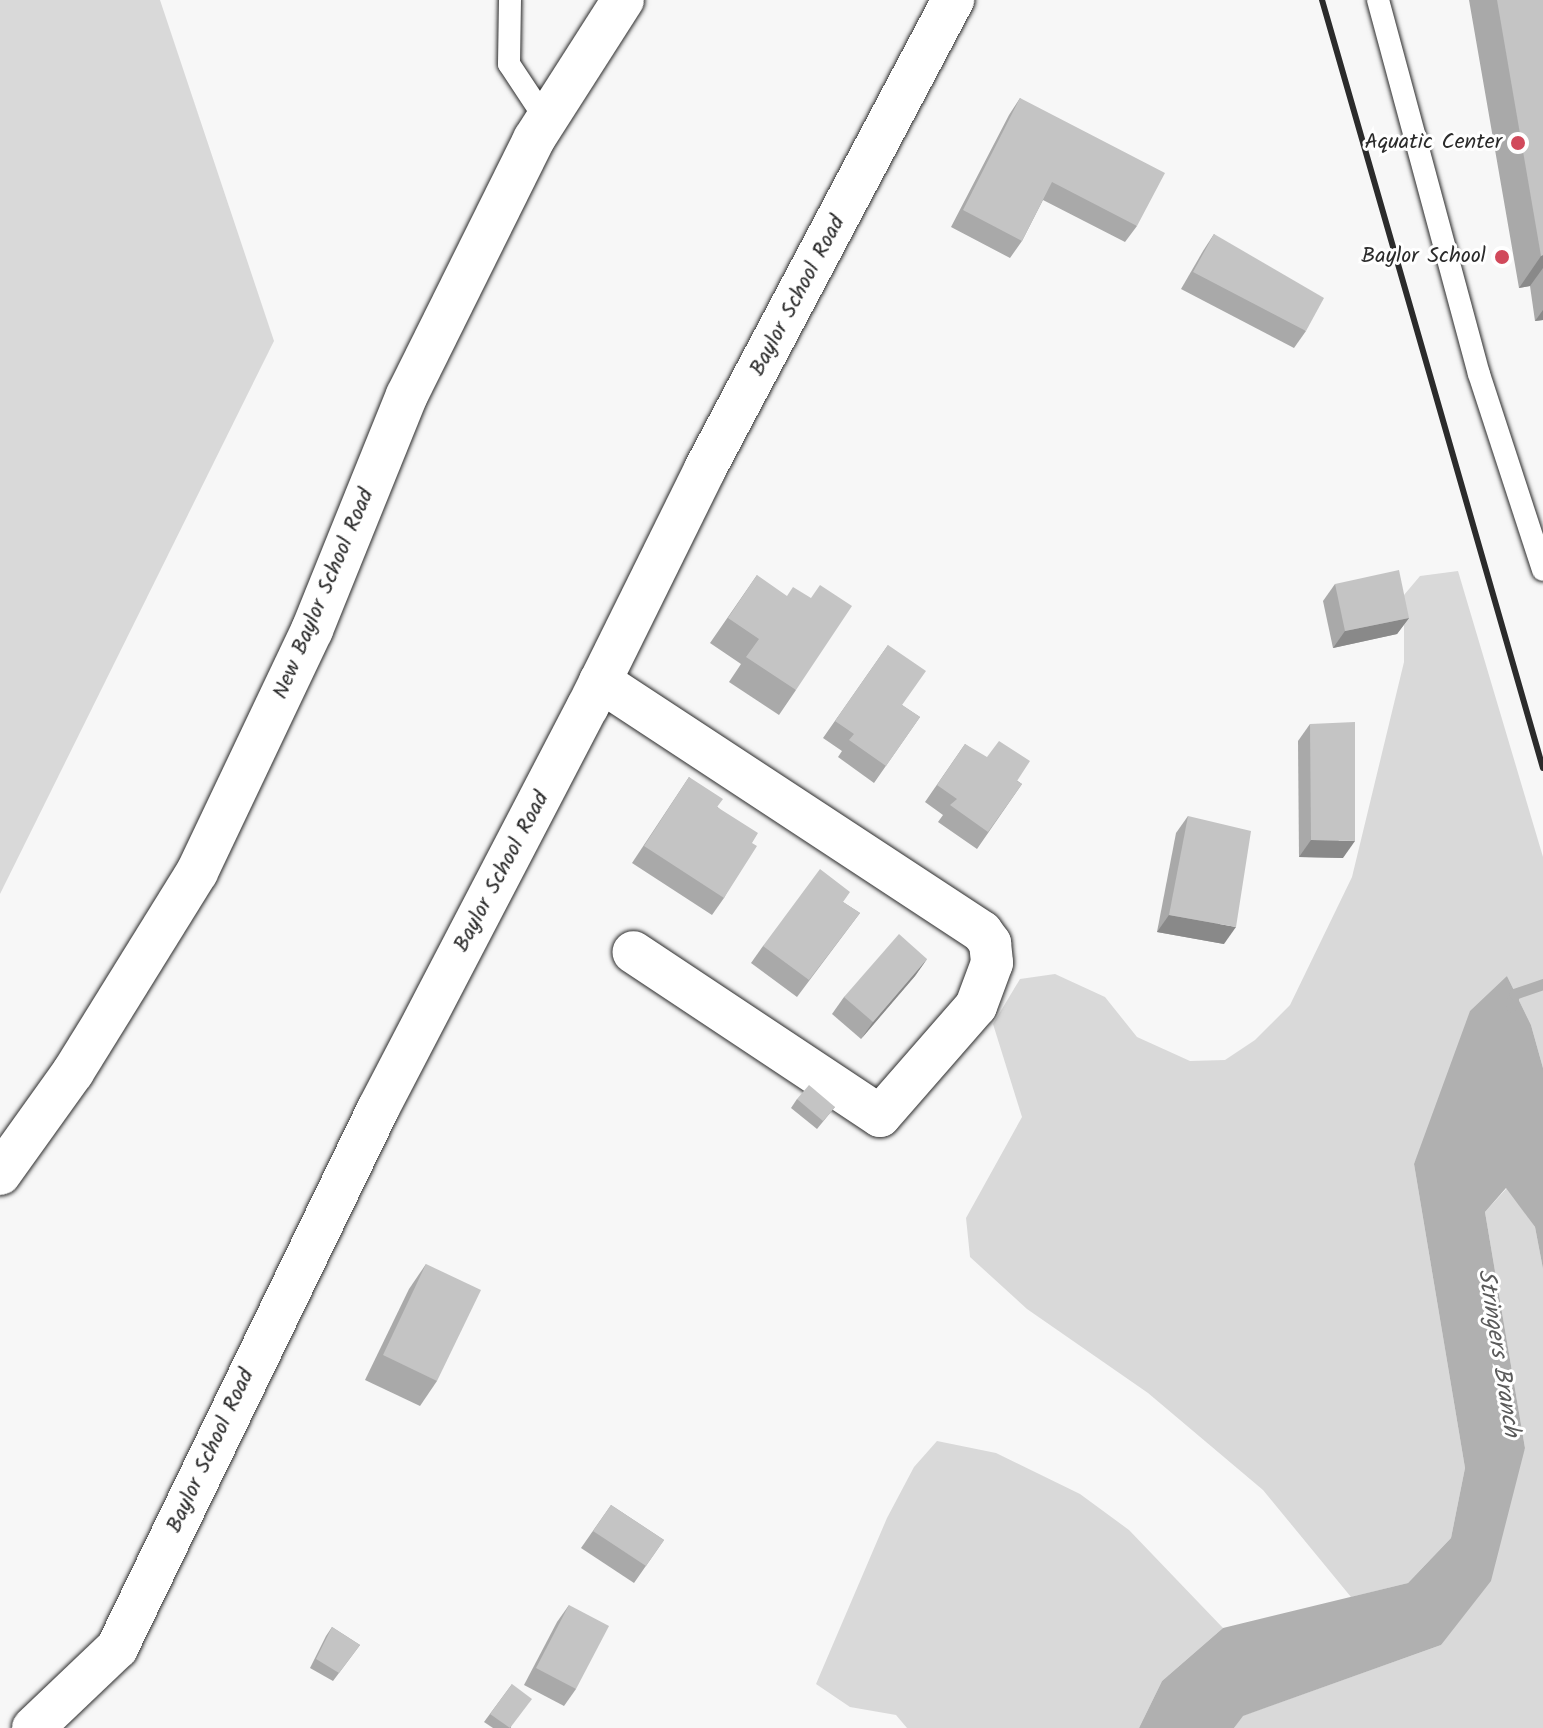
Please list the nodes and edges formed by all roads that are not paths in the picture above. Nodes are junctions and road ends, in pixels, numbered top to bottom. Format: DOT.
graph roads {
  1 [pos="510,0"];
  2 [pos="623,0"];
  3 [pos="953,0"];
  4 [pos="1378,0"];
  5 [pos="546,120"];
  6 [pos="1543,570"];
  7 [pos="600,681"];
  8 [pos="633,952"];
  9 [pos="0,1174"];
  10 [pos="33,1728"];
  1 -- 5 [label="lane"];
  2 -- 5 [label="street, New Baylor School Road"];
  3 -- 7 [label="street, Baylor School Road"];
  4 -- 6 [label="lane"];
  5 -- 9 [label="street, New Baylor School Road"];
  7 -- 8 [label="street"];
  7 -- 10 [label="street, Baylor School Road"];
}
